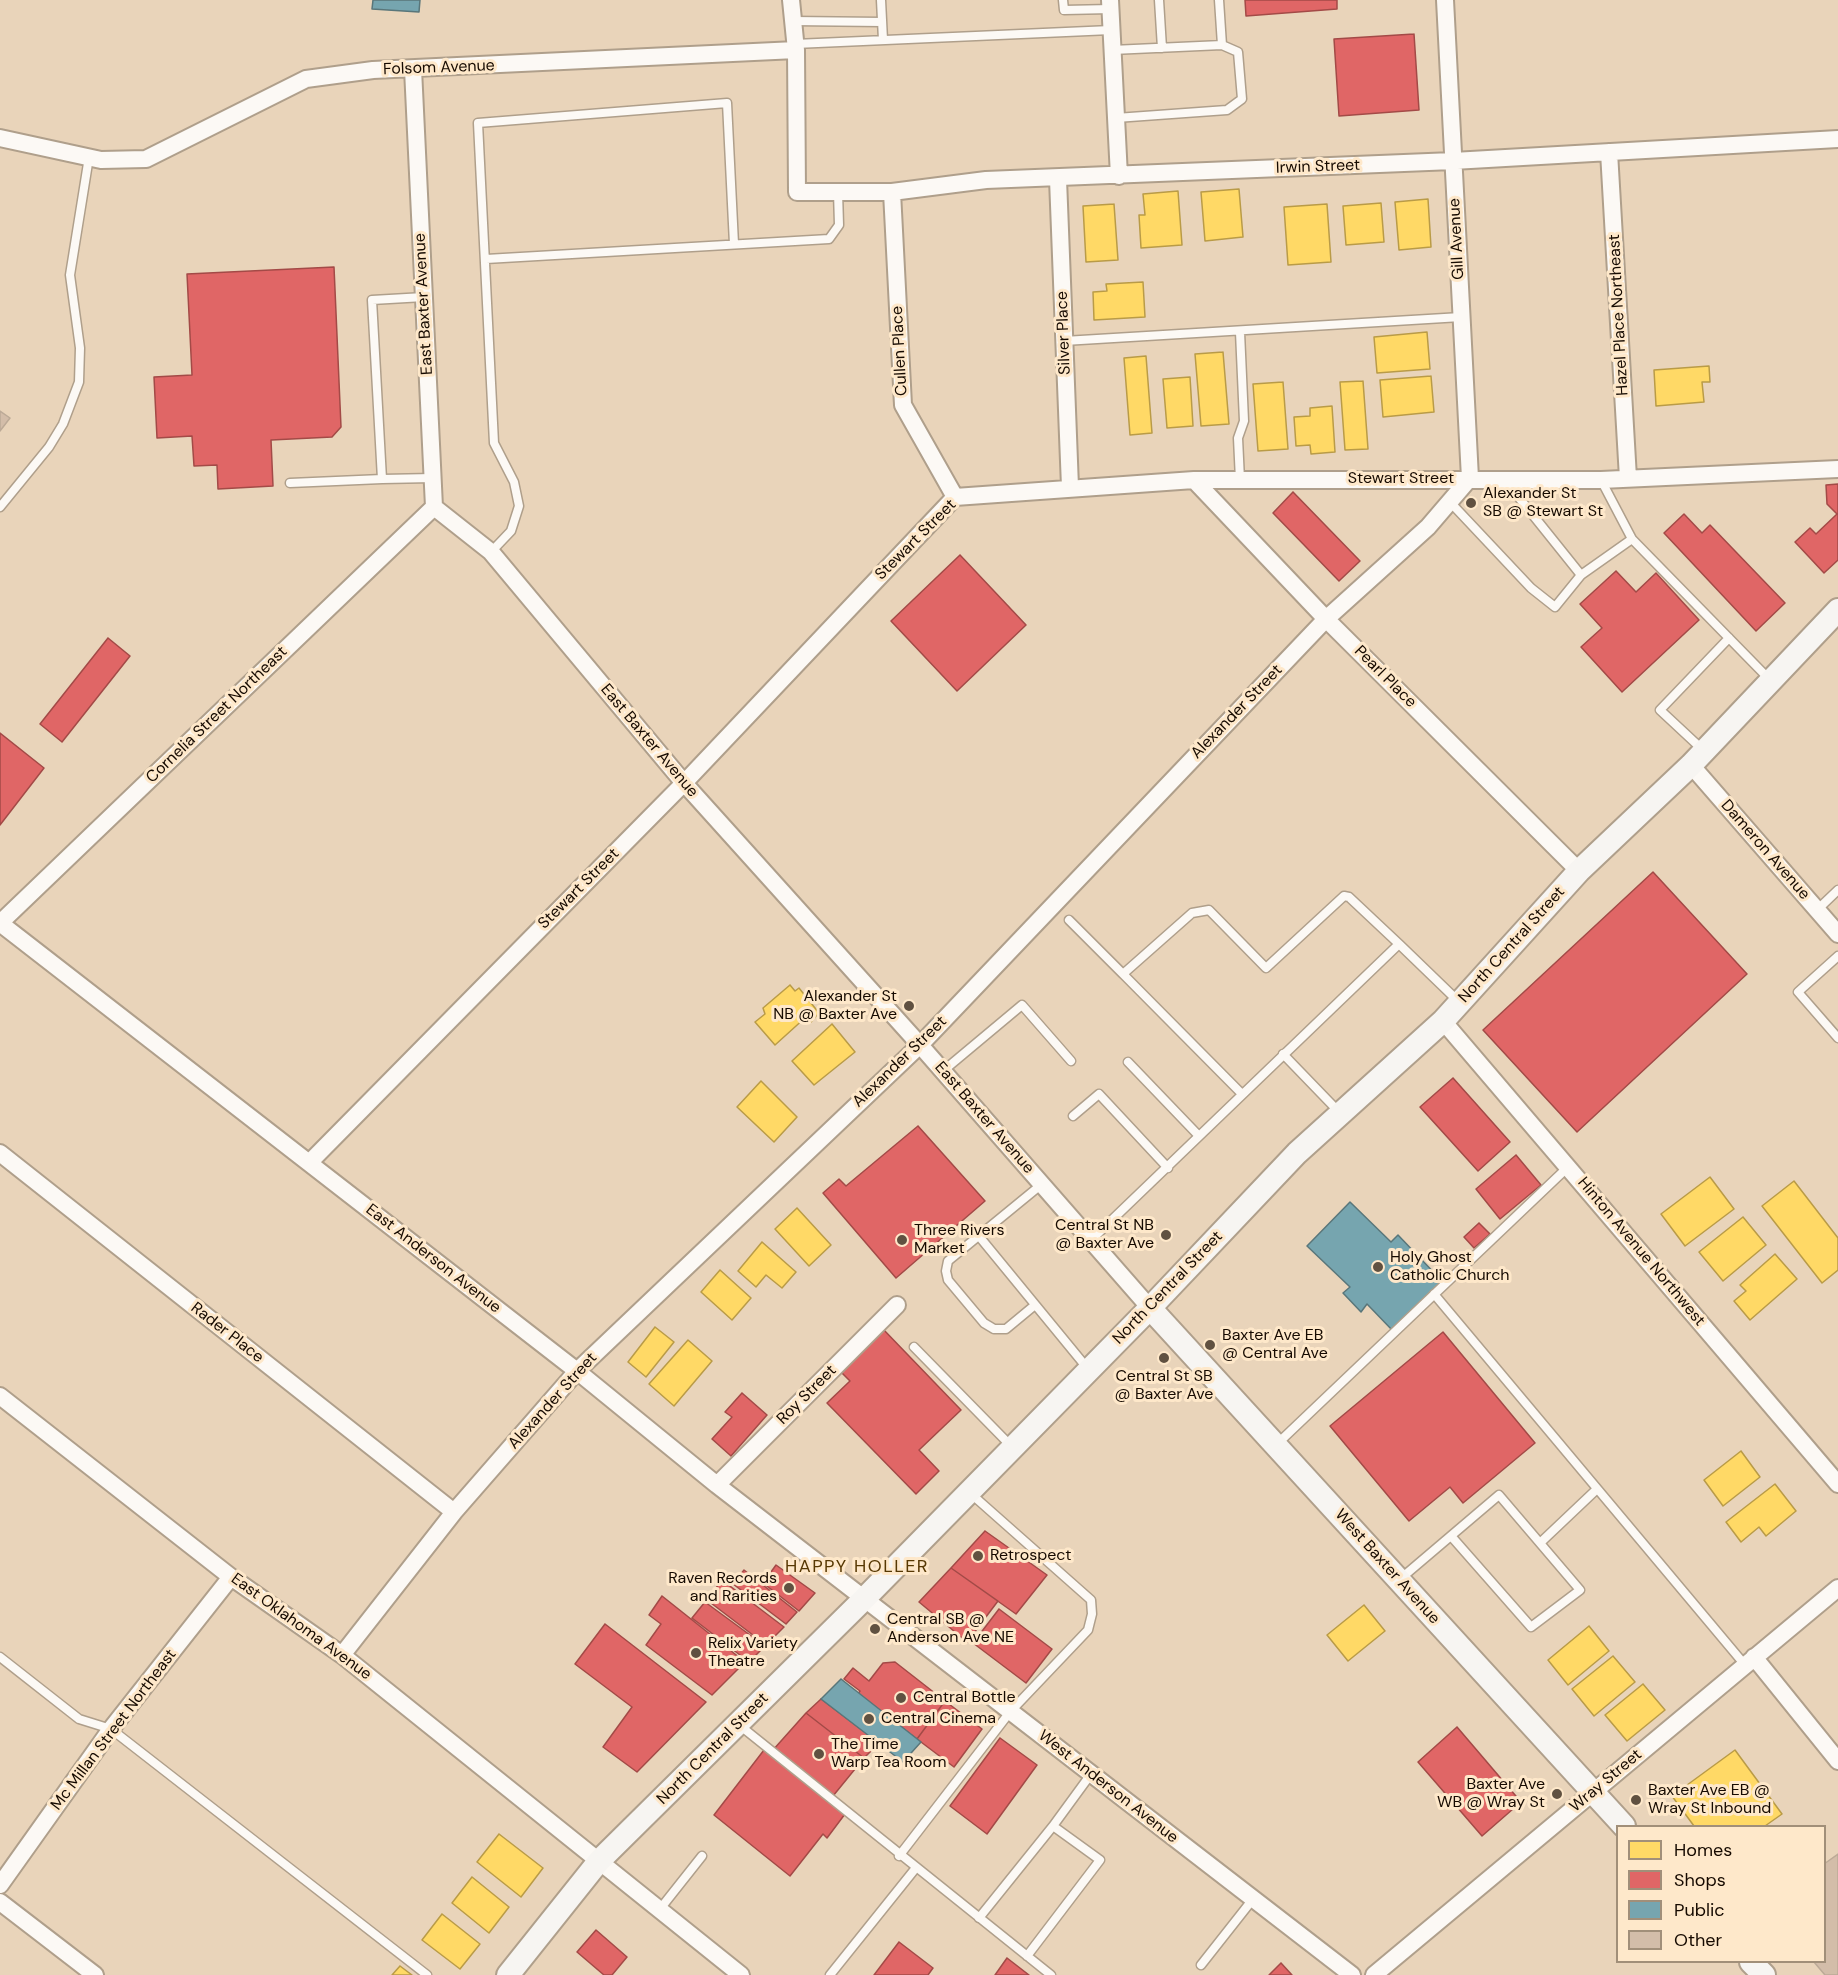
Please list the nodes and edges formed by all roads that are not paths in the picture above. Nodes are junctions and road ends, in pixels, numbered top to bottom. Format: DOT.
graph roads {
  1 [pos="791,0"];
  2 [pos="881,0"];
  3 [pos="1063,0"];
  4 [pos="1159,0"];
  5 [pos="1219,0"];
  6 [pos="1445,0"];
  7 [pos="1110,4"];
  8 [pos="793,21"];
  9 [pos="882,22"];
  10 [pos="1111,30"];
  11 [pos="883,40"];
  12 [pos="1222,45"];
  13 [pos="795,47"];
  14 [pos="1162,48"];
  15 [pos="1112,50"];
  16 [pos="413,69"];
  17 [pos="1116,118"];
  18 [pos="0,138"];
  19 [pos="1838,139"];
  20 [pos="1609,152"];
  21 [pos="95,159"];
  22 [pos="1454,161"];
  23 [pos="1119,176"];
  24 [pos="1058,178"];
  25 [pos="838,192"];
  26 [pos="892,192"];
  27 [pos="734,244"];
  28 [pos="486,259"];
  29 [pos="424,297"];
  30 [pos="1461,317"];
  31 [pos="1240,332"];
  32 [pos="1064,341"];
  33 [pos="1838,469"];
  34 [pos="382,478"];
  35 [pos="433,478"];
  36 [pos="1470,478"];
  37 [pos="1628,478"];
  38 [pos="1504,479"];
  39 [pos="1194,480"];
  40 [pos="1240,480"];
  41 [pos="1601,480"];
  42 [pos="290,483"];
  43 [pos="1070,487"];
  44 [pos="955,497"];
  45 [pos="1450,502"];
  46 [pos="0,507"];
  47 [pos="435,507"];
  48 [pos="1632,539"];
  49 [pos="491,552"];
  50 [pos="1581,575"];
  51 [pos="1838,610"];
  52 [pos="1326,619"];
  53 [pos="1729,638"];
  54 [pos="1771,681"];
  55 [pos="1698,758"];
  56 [pos="684,783"];
  57 [pos="1579,872"];
  58 [pos="1838,890"];
  59 [pos="1817,910"];
  60 [pos="1069,920"];
  61 [pos="0,923"];
  62 [pos="1838,934"];
  63 [pos="1399,944"];
  64 [pos="1838,956"];
  65 [pos="1123,974"];
  66 [pos="1459,1003"];
  67 [pos="1443,1021"];
  68 [pos="1838,1038"];
  69 [pos="920,1045"];
  70 [pos="1283,1054"];
  71 [pos="1071,1061"];
  72 [pos="1128,1062"];
  73 [pos="943,1071"];
  74 [pos="1242,1094"];
  75 [pos="1341,1113"];
  76 [pos="1073,1116"];
  77 [pos="1199,1136"];
  78 [pos="0,1154"];
  79 [pos="309,1163"];
  80 [pos="1167,1167"];
  81 [pos="1568,1167"];
  82 [pos="1042,1184"];
  83 [pos="978,1235"];
  84 [pos="1091,1240"];
  85 [pos="1434,1294"];
  86 [pos="897,1305"];
  87 [pos="1035,1305"];
  88 [pos="1150,1308"];
  89 [pos="914,1347"];
  90 [pos="1089,1370"];
  91 [pos="577,1371"];
  92 [pos="0,1396"];
  93 [pos="1276,1446"];
  94 [pos="1013,1447"];
  95 [pos="1838,1484"];
  96 [pos="717,1485"];
  97 [pos="1597,1488"];
  98 [pos="969,1492"];
  99 [pos="454,1512"];
  100 [pos="1451,1536"];
  101 [pos="1540,1544"];
  102 [pos="231,1577"];
  103 [pos="1399,1580"];
  104 [pos="1838,1588"];
  105 [pos="864,1599"];
  106 [pos="342,1655"];
  107 [pos="0,1657"];
  108 [pos="1750,1661"];
  109 [pos="1010,1712"];
  110 [pos="738,1724"];
  111 [pos="111,1729"];
  112 [pos="1838,1761"];
  113 [pos="1092,1774"];
  114 [pos="1592,1792"];
  115 [pos="1622,1825"];
  116 [pos="1053,1826"];
  117 [pos="702,1856"];
  118 [pos="899,1856"];
  119 [pos="599,1861"];
  120 [pos="915,1869"];
  121 [pos="0,1885"];
  122 [pos="1253,1899"];
  123 [pos="0,1902"];
  124 [pos="660,1909"];
  125 [pos="979,1918"];
  126 [pos="1027,1956"];
  127 [pos="1752,1963"];
  128 [pos="1201,1965"];
  129 [pos="95,1975"];
  130 [pos="427,1975"];
  131 [pos="508,1975"];
  132 [pos="741,1975"];
  133 [pos="830,1975"];
  134 [pos="1051,1975"];
  135 [pos="1352,1975"];
  136 [pos="1374,1975"];
  137 [pos="1764,1975"];
  1 -- 8 [label="street"];
  2 -- 9 [label="lane"];
  3 -- 7 [label="lane"];
  4 -- 14 [label="lane"];
  5 -- 12 [label="lane"];
  6 -- 22 [label="street, Gill Avenue"];
  7 -- 10 [label="street"];
  8 -- 9 [label="lane"];
  8 -- 13 [label="street"];
  9 -- 11 [label="lane"];
  10 -- 11 [label="lane"];
  10 -- 15 [label="street"];
  11 -- 13 [label="lane"];
  12 -- 14 [label="lane"];
  12 -- 17 [label="lane"];
  13 -- 16 [label="street, Folsom Avenue"];
  13 -- 25 [label="street, Irwin Street"];
  14 -- 15 [label="lane"];
  15 -- 17 [label="street"];
  16 -- 21 [label="street, Folsom Avenue"];
  16 -- 29 [label="street, East Baxter Avenue"];
  17 -- 23 [label="street"];
  18 -- 21 [label="street, Folsom Avenue"];
  19 -- 20 [label="street, Irwin Street"];
  20 -- 22 [label="street, Irwin Street"];
  20 -- 37 [label="street, Hazel Place Northeast"];
  21 -- 46 [label="lane"];
  22 -- 23 [label="street, Irwin Street"];
  22 -- 30 [label="street, Gill Avenue"];
  23 -- 24 [label="street, Irwin Street"];
  24 -- 26 [label="street, Irwin Street"];
  24 -- 32 [label="street, Silver Place"];
  25 -- 26 [label="street, Irwin Street"];
  25 -- 27 [label="lane"];
  26 -- 44 [label="street, Cullen Place"];
  27 -- 28 [label="lane"];
  27 -- 28 [label="lane"];
  28 -- 49 [label="lane"];
  29 -- 34 [label="lane"];
  29 -- 35 [label="street, East Baxter Avenue"];
  30 -- 31 [label="lane"];
  30 -- 36 [label="street, Gill Avenue"];
  31 -- 32 [label="lane"];
  31 -- 40 [label="lane"];
  32 -- 43 [label="street, Silver Place"];
  33 -- 37 [label="street, Stewart Street"];
  34 -- 35 [label="lane"];
  34 -- 42 [label="lane"];
  35 -- 47 [label="street, East Baxter Avenue"];
  36 -- 38 [label="street, Stewart Street"];
  36 -- 40 [label="street, Stewart Street"];
  36 -- 45 [label="street, Alexander Street"];
  37 -- 41 [label="street, Stewart Street"];
  38 -- 41 [label="street, Stewart Street"];
  38 -- 50 [label="lane"];
  39 -- 40 [label="street, Stewart Street"];
  39 -- 43 [label="street, Stewart Street"];
  39 -- 52 [label="street, Pearl Place"];
  41 -- 48 [label="lane"];
  43 -- 44 [label="street, Stewart Street"];
  44 -- 56 [label="street, Stewart Street"];
  45 -- 50 [label="lane"];
  45 -- 52 [label="street, Alexander Street"];
  47 -- 49 [label="street, East Baxter Avenue"];
  47 -- 61 [label="street, Cornelia Street Northeast"];
  48 -- 50 [label="lane"];
  48 -- 53 [label="lane"];
  49 -- 56 [label="street, East Baxter Avenue"];
  51 -- 54 [label="main road, North Central Street"];
  52 -- 57 [label="street, Pearl Place"];
  52 -- 69 [label="street, Alexander Street"];
  53 -- 54 [label="lane"];
  53 -- 55 [label="lane"];
  54 -- 55 [label="main road, North Central Street"];
  55 -- 57 [label="main road, North Central Street"];
  55 -- 59 [label="street, Dameron Avenue"];
  56 -- 69 [label="street, East Baxter Avenue"];
  56 -- 79 [label="street, Stewart Street"];
  57 -- 66 [label="main road, North Central Street"];
  58 -- 59 [label="lane"];
  59 -- 62 [label="street, Dameron Avenue"];
  60 -- 65 [label="lane"];
  61 -- 79 [label="street, East Anderson Avenue"];
  63 -- 65 [label="lane"];
  63 -- 66 [label="lane"];
  63 -- 70 [label="lane"];
  64 -- 68 [label="lane"];
  65 -- 74 [label="lane"];
  66 -- 67 [label="main road, North Central Street"];
  67 -- 75 [label="main road, North Central Street"];
  67 -- 81 [label="street, Hinton Avenue Northwest"];
  69 -- 73 [label="street, East Baxter Avenue"];
  69 -- 91 [label="street, Alexander Street"];
  70 -- 74 [label="lane"];
  70 -- 75 [label="lane"];
  71 -- 73 [label="lane"];
  72 -- 77 [label="lane"];
  73 -- 82 [label="street, East Baxter Avenue"];
  74 -- 77 [label="lane"];
  75 -- 88 [label="main road, North Central Street"];
  76 -- 80 [label="lane"];
  77 -- 80 [label="lane"];
  78 -- 99 [label="street, Rader Place"];
  79 -- 91 [label="street, East Anderson Avenue"];
  80 -- 84 [label="lane"];
  81 -- 85 [label="lane"];
  81 -- 95 [label="street, Hinton Avenue Northwest"];
  82 -- 83 [label="lane"];
  82 -- 84 [label="street, East Baxter Avenue"];
  83 -- 87 [label="lane"];
  83 -- 87 [label="lane"];
  84 -- 88 [label="street, East Baxter Avenue"];
  85 -- 93 [label="lane"];
  85 -- 97 [label="lane"];
  86 -- 96 [label="street, Roy Street"];
  87 -- 90 [label="lane"];
  88 -- 90 [label="main road, North Central Street"];
  88 -- 93 [label="main road, West Baxter Avenue"];
  89 -- 94 [label="lane"];
  90 -- 94 [label="main road, North Central Street"];
  91 -- 96 [label="street, East Anderson Avenue"];
  91 -- 99 [label="street, Alexander Street"];
  92 -- 102 [label="street, East Oklahoma Avenue"];
  93 -- 103 [label="main road, West Baxter Avenue"];
  94 -- 98 [label="main road, North Central Street"];
  96 -- 105 [label="street, East Anderson Avenue"];
  97 -- 101 [label="lane"];
  97 -- 108 [label="lane"];
  98 -- 105 [label="main road, North Central Street"];
  98 -- 109 [label="lane"];
  99 -- 106 [label="street, Alexander Street"];
  100 -- 101 [label="lane"];
  100 -- 101 [label="lane"];
  100 -- 103 [label="lane"];
  102 -- 106 [label="street, East Oklahoma Avenue"];
  102 -- 111 [label="street, Mc Millan Street Northeast"];
  103 -- 114 [label="main road, West Baxter Avenue"];
  104 -- 108 [label="street, Wray Street"];
  105 -- 109 [label="street, West Anderson Avenue"];
  105 -- 110 [label="main road, North Central Street"];
  106 -- 119 [label="street, East Oklahoma Avenue"];
  107 -- 111 [label="lane"];
  108 -- 112 [label="street"];
  108 -- 114 [label="street, Wray Street"];
  109 -- 113 [label="street, West Anderson Avenue"];
  109 -- 118 [label="lane"];
  110 -- 118 [label="lane"];
  110 -- 119 [label="main road, North Central Street"];
  111 -- 121 [label="street, Mc Millan Street Northeast"];
  111 -- 130 [label="lane"];
  113 -- 116 [label="lane"];
  113 -- 122 [label="street, West Anderson Avenue"];
  114 -- 115 [label="main road, West Baxter Avenue"];
  114 -- 136 [label="street, Wray Street"];
  116 -- 125 [label="lane"];
  116 -- 126 [label="lane"];
  117 -- 124 [label="lane"];
  118 -- 120 [label="lane"];
  119 -- 124 [label="street, East Oklahoma Avenue"];
  119 -- 131 [label="main road, North Central Street"];
  120 -- 125 [label="lane"];
  120 -- 133 [label="lane"];
  122 -- 128 [label="lane"];
  122 -- 135 [label="street, West Anderson Avenue"];
  123 -- 129 [label="street"];
  124 -- 132 [label="street, East Oklahoma Avenue"];
  125 -- 126 [label="lane"];
  126 -- 134 [label="lane"];
  127 -- 137 [label="main road"];
}
